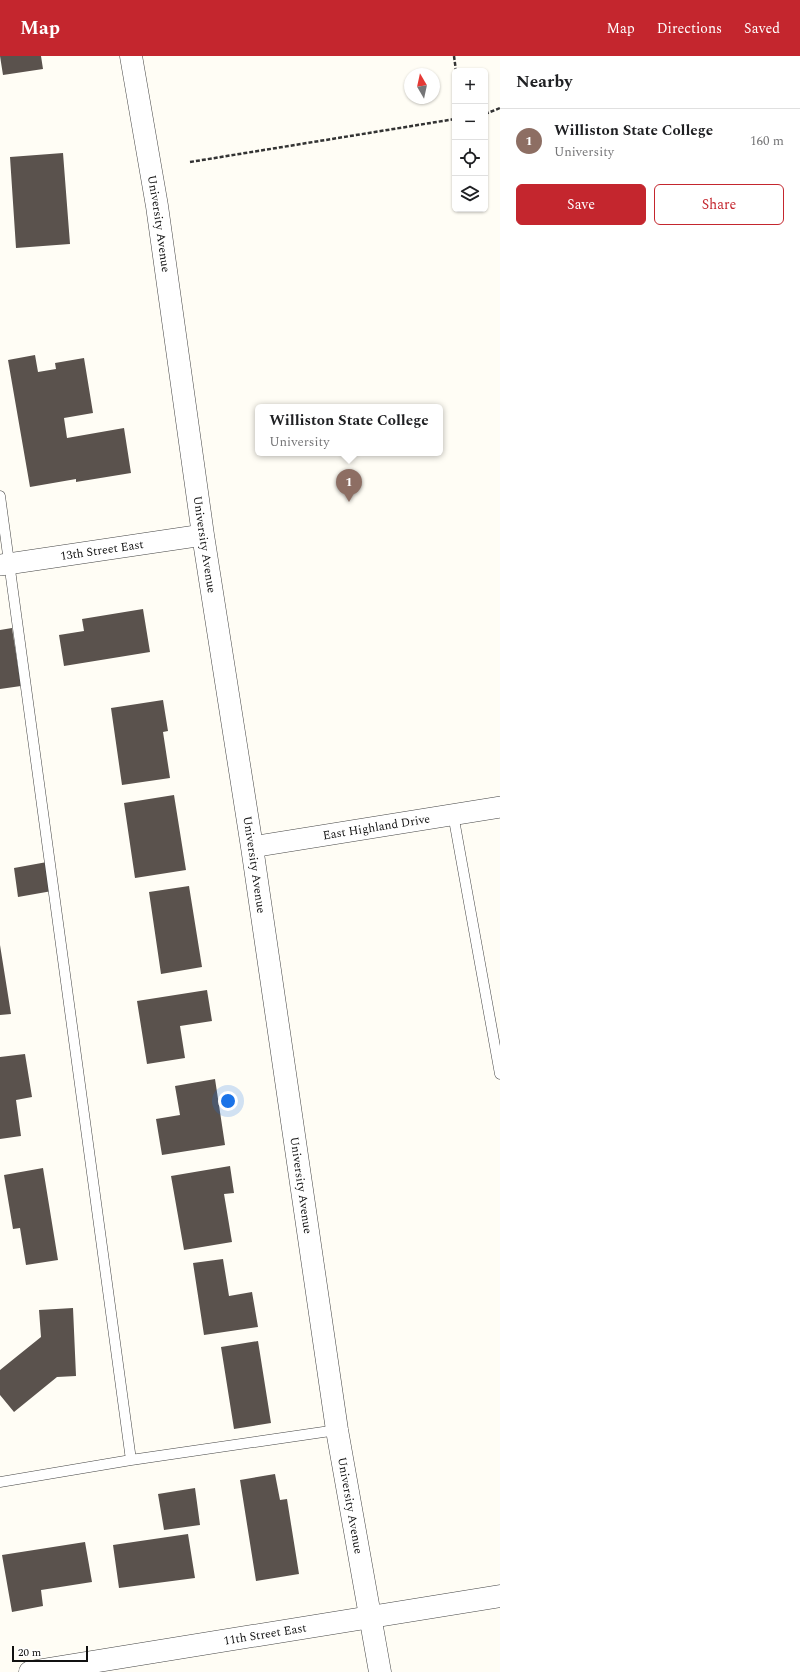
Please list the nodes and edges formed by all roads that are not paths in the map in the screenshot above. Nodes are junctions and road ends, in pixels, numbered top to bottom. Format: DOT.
graph roads {
  1 [pos="131,56"];
  2 [pos="0,496"];
  3 [pos="203,535"];
  4 [pos="4,564"];
  5 [pos="500,807"];
  6 [pos="453,814"];
  7 [pos="252,847"];
  8 [pos="500,1074"];
  9 [pos="337,1430"];
  10 [pos="131,1460"];
  11 [pos="0,1482"];
  12 [pos="500,1596"];
  13 [pos="370,1617"];
  14 [pos="30,1672"];
  15 [pos="380,1672"];
  1 -- 3 [label="street, University Avenue"];
  2 -- 4 [label="lane"];
  3 -- 4 [label="street, 13th Street East"];
  3 -- 7 [label="street, University Avenue"];
  4 -- 10 [label="lane"];
  5 -- 6 [label="street, East Highland Drive"];
  6 -- 7 [label="street, East Highland Drive"];
  6 -- 8 [label="lane"];
  7 -- 9 [label="street, University Avenue"];
  9 -- 10 [label="lane"];
  9 -- 13 [label="street, University Avenue"];
  10 -- 11 [label="lane"];
  12 -- 13 [label="street, 11th Street East"];
  13 -- 14 [label="street, 11th Street East"];
  13 -- 15 [label="street, University Avenue"];
}
